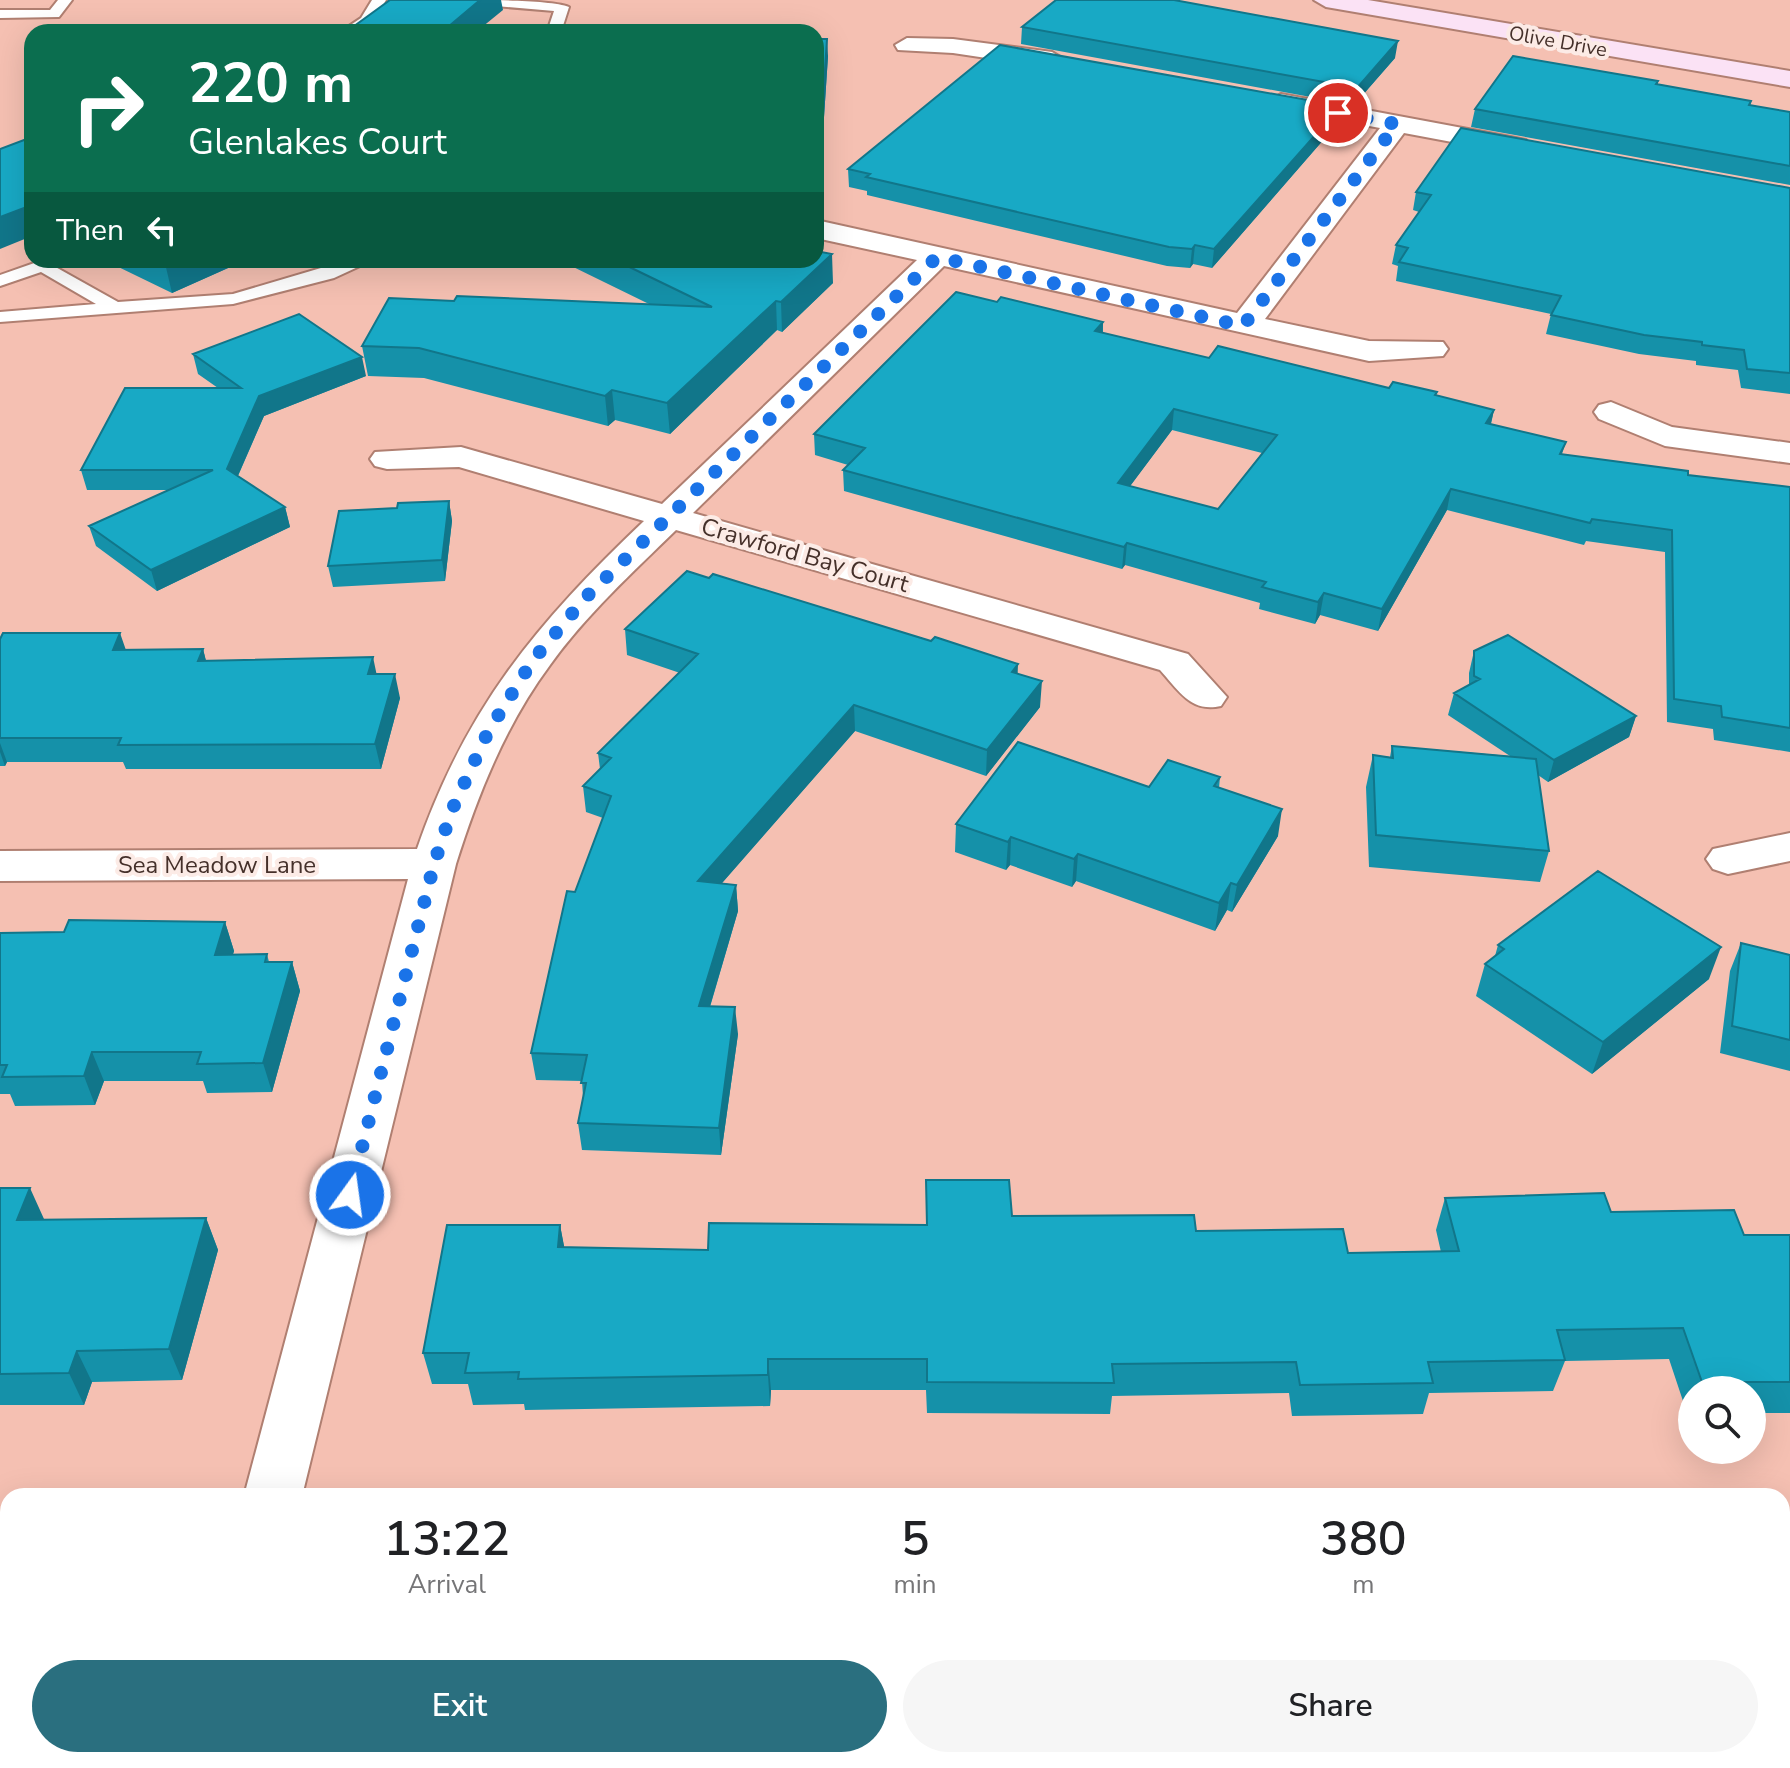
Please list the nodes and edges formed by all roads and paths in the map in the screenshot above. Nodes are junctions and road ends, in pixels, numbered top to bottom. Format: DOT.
graph roads {
  1 [pos="65,0"];
  2 [pos="379,0"];
  3 [pos="471,0"];
  4 [pos="1326,0"];
  5 [pos="1469,0"];
  6 [pos="0,14"];
  7 [pos="362,24"];
  8 [pos="557,24"];
  9 [pos="1494,29"];
  10 [pos="1672,34"];
  11 [pos="907,45"];
  12 [pos="1076,64"];
  13 [pos="1790,66"];
  14 [pos="1790,79"];
  15 [pos="1259,98"];
  16 [pos="1397,124"];
  17 [pos="1548,152"];
  18 [pos="824,231"];
  19 [pos="937,257"];
  20 [pos="34,268"];
  21 [pos="47,268"];
  22 [pos="343,268"];
  23 [pos="0,281"];
  24 [pos="115,308"];
  25 [pos="0,317"];
  26 [pos="1243,326"];
  27 [pos="1432,349"];
  28 [pos="1611,412"];
  29 [pos="1790,453"];
  30 [pos="387,459"];
  31 [pos="669,515"];
  32 [pos="1207,697"];
  33 [pos="1790,847"];
  34 [pos="1728,859"];
  35 [pos="434,864"];
  36 [pos="0,866"];
  37 [pos="275,1488"];
  1 -- 6 [label="lane"];
  2 -- 7 [label="lane"];
  3 -- 8 [label="lane"];
  4 -- 9 [label="main road, Olive Drive"];
  5 -- 10 [label="main road, Olive Drive"];
  9 -- 13 [label="main road"];
  9 -- 14 [label="main road, Olive Drive"];
  11 -- 12 [label="street"];
  15 -- 16 [label="street"];
  16 -- 17 [label="street"];
  16 -- 26 [label="street"];
  18 -- 19 [label="street"];
  19 -- 26 [label="street"];
  19 -- 31 [label="street"];
  20 -- 23 [label="lane"];
  21 -- 24 [label="lane"];
  22 -- 24 [label="lane"];
  24 -- 25 [label="lane"];
  26 -- 27 [label="street"];
  28 -- 29 [label="street"];
  30 -- 31 [label="street, Crawford Bay Court"];
  31 -- 32 [label="street, Crawford Bay Court"];
  31 -- 35 [label="street"];
  33 -- 34 [label="street"];
  35 -- 36 [label="street, Sea Meadow Lane"];
  35 -- 37 [label="street"];
}
